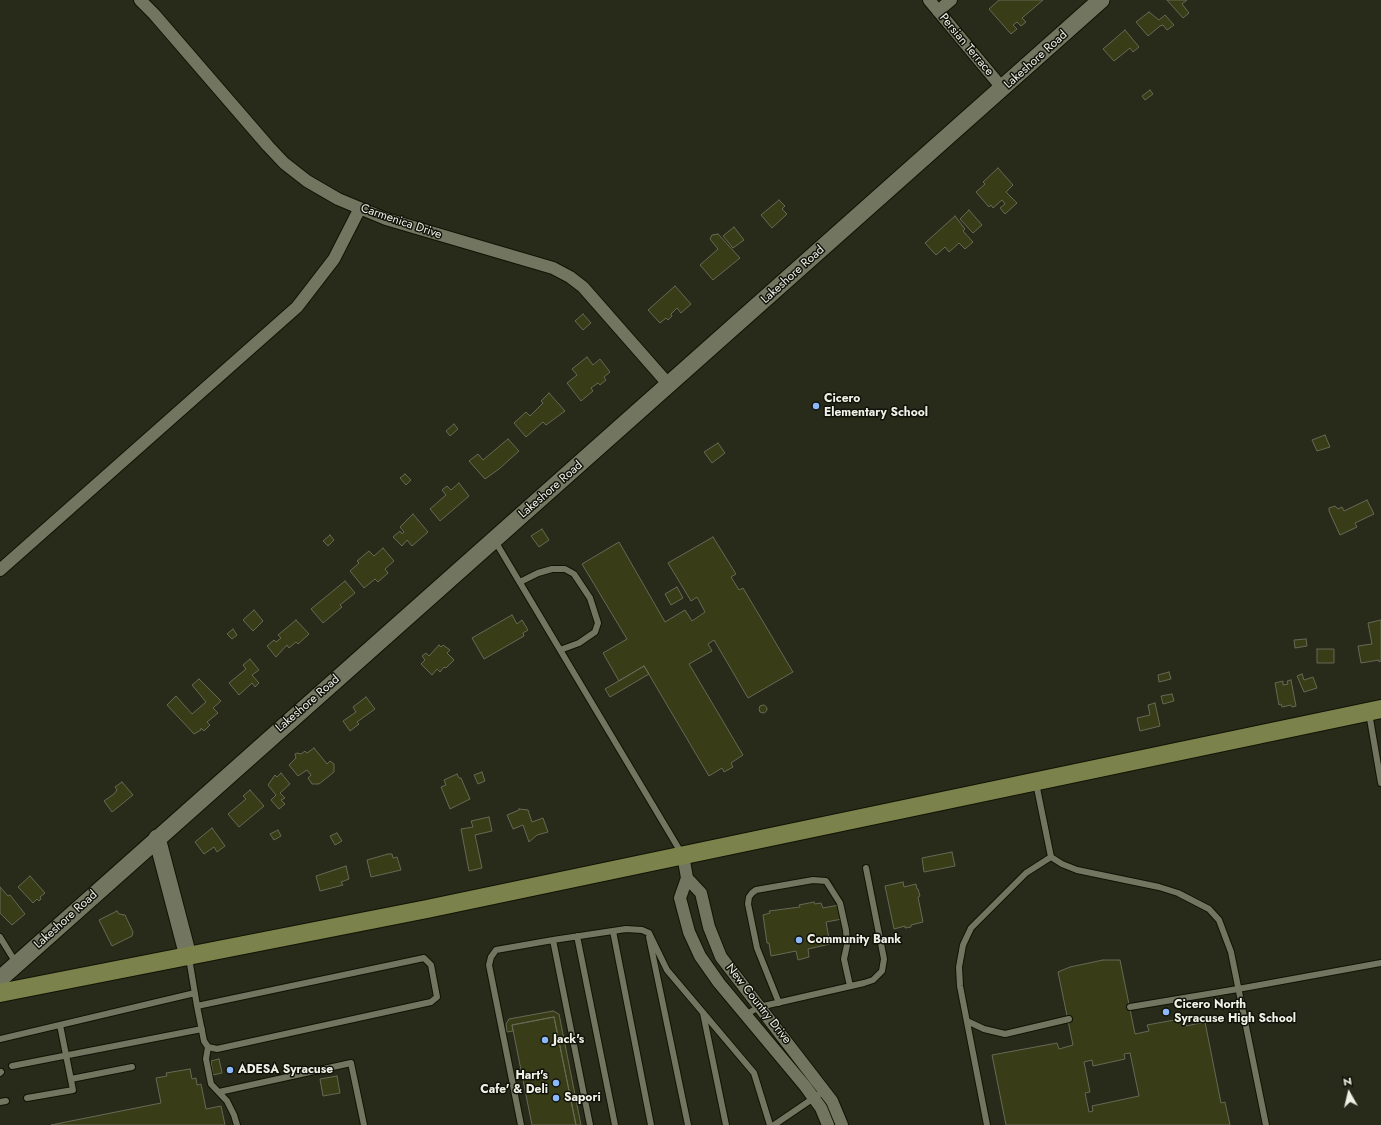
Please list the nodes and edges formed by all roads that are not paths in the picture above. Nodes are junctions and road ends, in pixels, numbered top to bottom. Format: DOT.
graph roads {
  1 [pos="140,0"];
  2 [pos="929,0"];
  3 [pos="951,0"];
  4 [pos="1101,0"];
  5 [pos="938,11"];
  6 [pos="1003,89"];
  7 [pos="360,208"];
  8 [pos="669,385"];
  9 [pos="494,540"];
  10 [pos="0,570"];
  11 [pos="520,582"];
  12 [pos="560,650"];
  13 [pos="1375,710"];
  14 [pos="1036,781"];
  15 [pos="1381,783"];
  16 [pos="157,838"];
  17 [pos="683,855"];
  18 [pos="1051,857"];
  19 [pos="866,868"];
  20 [pos="687,878"];
  21 [pos="613,931"];
  22 [pos="649,933"];
  23 [pos="577,936"];
  24 [pos="0,937"];
  25 [pos="553,940"];
  26 [pos="188,956"];
  27 [pos="1381,963"];
  28 [pos="16,964"];
  29 [pos="0,979"];
  30 [pos="850,986"];
  31 [pos="1238,989"];
  32 [pos="0,993"];
  33 [pos="195,993"];
  34 [pos="779,1002"];
  35 [pos="197,1006"];
  36 [pos="759,1007"];
  37 [pos="1130,1007"];
  38 [pos="703,1011"];
  39 [pos="745,1015"];
  40 [pos="1069,1019"];
  41 [pos="967,1021"];
  42 [pos="60,1025"];
  43 [pos="202,1029"];
  44 [pos="0,1039"];
  45 [pos="208,1047"];
  46 [pos="66,1056"];
  47 [pos="12,1066"];
  48 [pos="132,1067"];
  49 [pos="71,1079"];
  50 [pos="824,1091"];
  51 [pos="219,1092"];
  52 [pos="27,1098"];
  53 [pos="814,1099"];
  54 [pos="786,1122"];
  55 [pos="1264,1123"];
  56 [pos="236,1125"];
  57 [pos="364,1125"];
  58 [pos="521,1125"];
  59 [pos="590,1125"];
  60 [pos="615,1125"];
  61 [pos="651,1125"];
  62 [pos="688,1125"];
  63 [pos="726,1125"];
  64 [pos="770,1125"];
  65 [pos="774,1125"];
  66 [pos="828,1125"];
  67 [pos="842,1125"];
  68 [pos="987,1125"];
  1 -- 7 [label="street, Carmenica Drive"];
  2 -- 5 [label="street, Persian Terrace"];
  3 -- 5 [label="street"];
  4 -- 6 [label="street, Lakeshore Road"];
  5 -- 6 [label="street, Persian Terrace"];
  6 -- 8 [label="street, Lakeshore Road"];
  7 -- 8 [label="street, Carmenica Drive"];
  7 -- 10 [label="street"];
  8 -- 9 [label="street, Lakeshore Road"];
  9 -- 11 [label="lane"];
  9 -- 16 [label="street, Lakeshore Road"];
  11 -- 12 [label="lane"];
  11 -- 12 [label="lane"];
  12 -- 17 [label="lane"];
  13 -- 14 [label="main road"];
  13 -- 15 [label="lane"];
  14 -- 17 [label="main road"];
  14 -- 18 [label="lane"];
  16 -- 26 [label="street"];
  16 -- 28 [label="street, Lakeshore Road"];
  17 -- 20 [label="street, New Country Drive"];
  17 -- 26 [label="main road"];
  18 -- 31 [label="lane"];
  18 -- 41 [label="lane"];
  19 -- 30 [label="lane"];
  20 -- 36 [label="street, New Country Drive"];
  20 -- 39 [label="street, New Country Drive"];
  21 -- 22 [label="lane"];
  21 -- 23 [label="lane"];
  21 -- 61 [label="lane"];
  22 -- 38 [label="lane"];
  22 -- 62 [label="lane"];
  23 -- 25 [label="lane"];
  23 -- 60 [label="lane"];
  24 -- 28 [label="lane"];
  25 -- 58 [label="lane"];
  25 -- 59 [label="lane"];
  26 -- 32 [label="main road"];
  26 -- 33 [label="lane"];
  27 -- 31 [label="lane"];
  28 -- 29 [label="street, Lakeshore Road"];
  30 -- 34 [label="lane"];
  30 -- 34 [label="lane"];
  31 -- 37 [label="lane"];
  31 -- 55 [label="lane"];
  33 -- 35 [label="lane"];
  33 -- 42 [label="lane"];
  34 -- 36 [label="lane"];
  35 -- 43 [label="lane"];
  35 -- 45 [label="lane"];
  36 -- 39 [label="lane"];
  36 -- 50 [label="street, New Country Drive"];
  38 -- 63 [label="lane"];
  38 -- 64 [label="lane"];
  39 -- 53 [label="street, New Country Drive"];
  40 -- 41 [label="lane"];
  41 -- 68 [label="lane"];
  42 -- 44 [label="lane"];
  42 -- 46 [label="lane"];
  43 -- 45 [label="lane"];
  43 -- 46 [label="lane"];
  45 -- 51 [label="lane"];
  46 -- 47 [label="lane"];
  46 -- 49 [label="lane"];
  48 -- 49 [label="lane"];
  49 -- 52 [label="lane"];
  50 -- 53 [label="lane"];
  50 -- 67 [label="street, New Country Drive"];
  51 -- 56 [label="lane"];
  51 -- 57 [label="lane"];
  53 -- 54 [label="lane"];
  53 -- 66 [label="street, New Country Drive"];
  54 -- 65 [label="lane"];
}
